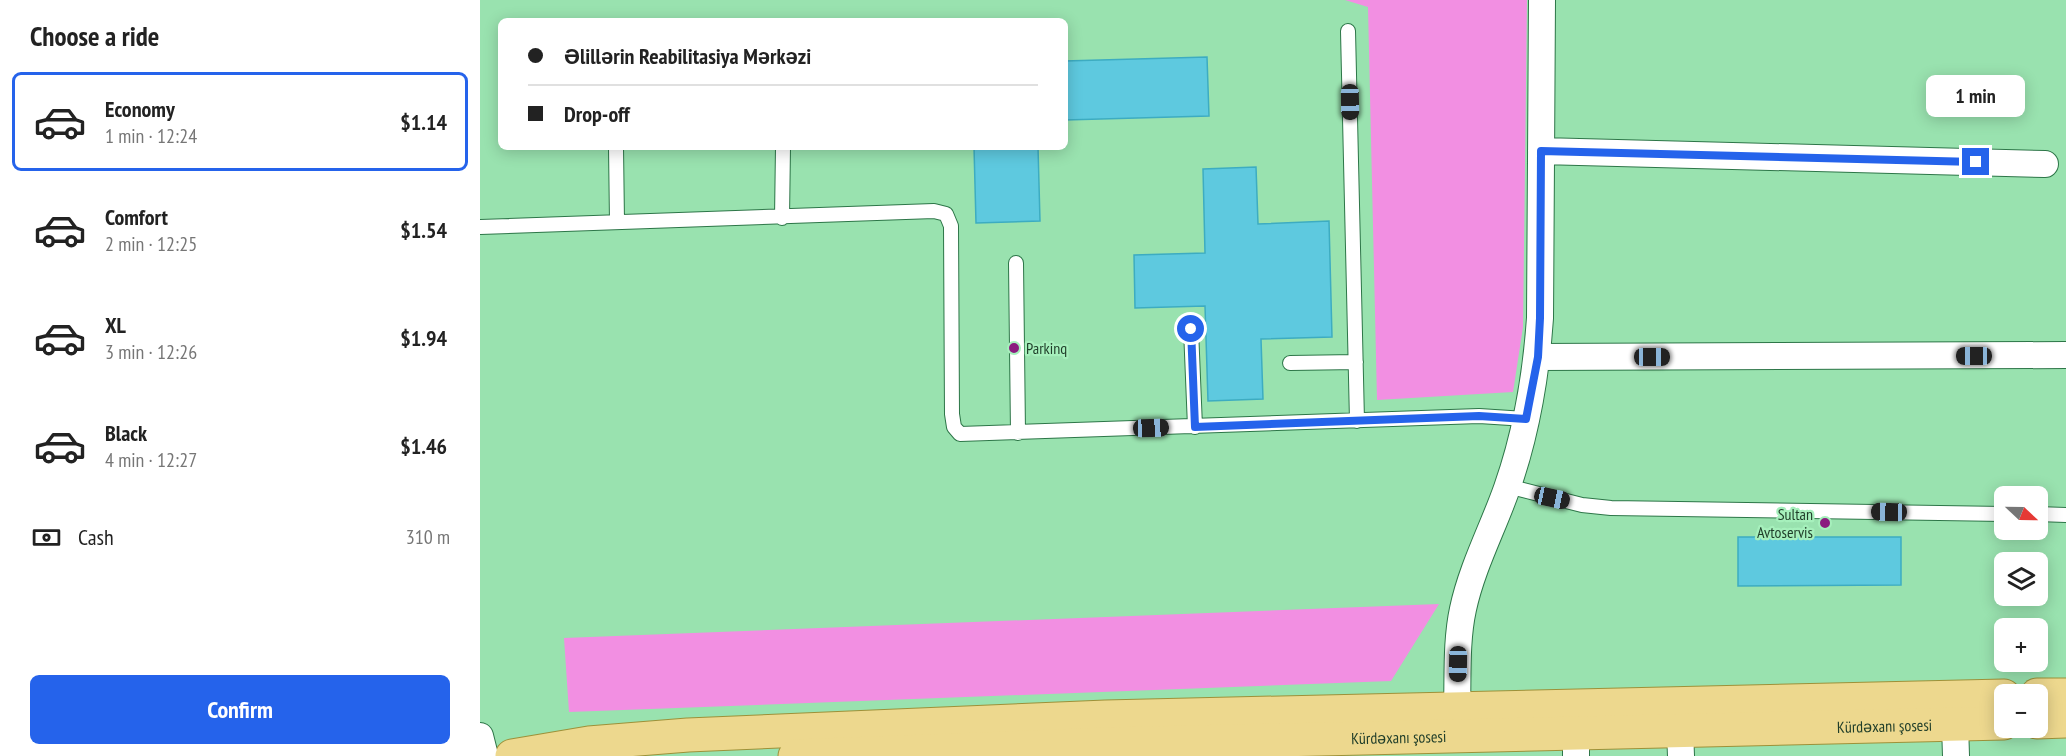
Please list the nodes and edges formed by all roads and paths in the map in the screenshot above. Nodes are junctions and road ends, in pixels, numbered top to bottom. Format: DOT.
graph roads {
  1 [pos="1542,0"];
  2 [pos="1348,31"];
  3 [pos="616,150"];
  4 [pos="783,150"];
  5 [pos="1541,151"];
  6 [pos="2045,164"];
  7 [pos="782,218"];
  8 [pos="617,222"];
  9 [pos="480,227"];
  10 [pos="1016,263"];
  11 [pos="1191,329"];
  12 [pos="2066,355"];
  13 [pos="1538,357"];
  14 [pos="1356,362"];
  15 [pos="1290,363"];
  16 [pos="1526,419"];
  17 [pos="1357,421"];
  18 [pos="1195,427"];
  19 [pos="1018,433"];
  20 [pos="1508,486"];
  21 [pos="1994,514"];
  22 [pos="2048,514"];
  23 [pos="2066,515"];
  24 [pos="2048,695"];
  25 [pos="2066,695"];
  26 [pos="1994,697"];
  27 [pos="2066,721"];
  28 [pos="2048,722"];
  29 [pos="1994,723"];
  30 [pos="1955,724"];
  31 [pos="1458,734"];
  32 [pos="480,736"];
  33 [pos="1680,743"];
  34 [pos="1576,744"];
  35 [pos="1359,747"];
  36 [pos="1159,749"];
  37 [pos="1106,750"];
  38 [pos="850,755"];
  39 [pos="485,756"];
  40 [pos="512,756"];
  41 [pos="795,756"];
  42 [pos="1956,756"];
  1 -- 5 [label="street"];
  2 -- 14 [label="lane"];
  3 -- 8 [label="lane"];
  4 -- 7 [label="lane"];
  5 -- 6 [label="street"];
  5 -- 13 [label="street"];
  7 -- 8 [label="lane"];
  7 -- 19 [label="lane"];
  8 -- 9 [label="lane"];
  10 -- 19 [label="lane"];
  11 -- 18 [label="lane"];
  12 -- 13 [label="street"];
  13 -- 16 [label="street"];
  14 -- 15 [label="lane"];
  14 -- 17 [label="lane"];
  16 -- 17 [label="lane"];
  16 -- 20 [label="street"];
  17 -- 18 [label="lane"];
  18 -- 19 [label="lane"];
  20 -- 21 [label="lane"];
  20 -- 31 [label="street"];
  22 -- 23 [label="lane"];
  24 -- 25 [label="main road"];
  26 -- 31 [label="main road"];
  27 -- 28 [label="main road"];
  29 -- 30 [label="main road, Kürdəxanı şosesi"];
  30 -- 33 [label="main road, Kürdəxanı şosesi"];
  30 -- 42 [label="street"];
  31 -- 34 [label="main road, Kürdəxanı şosesi"];
  31 -- 35 [label="main road, Kürdəxanı şosesi"];
  31 -- 40 [label="main road"];
  32 -- 39 [label="street"];
  33 -- 34 [label="main road, Kürdəxanı şosesi"];
  35 -- 36 [label="main road, Kürdəxanı şosesi"];
  36 -- 37 [label="main road, Kürdəxanı şosesi"];
  37 -- 38 [label="main road, Kürdəxanı şosesi"];
  38 -- 41 [label="main road, Kürdəxanı şosesi"];
}
